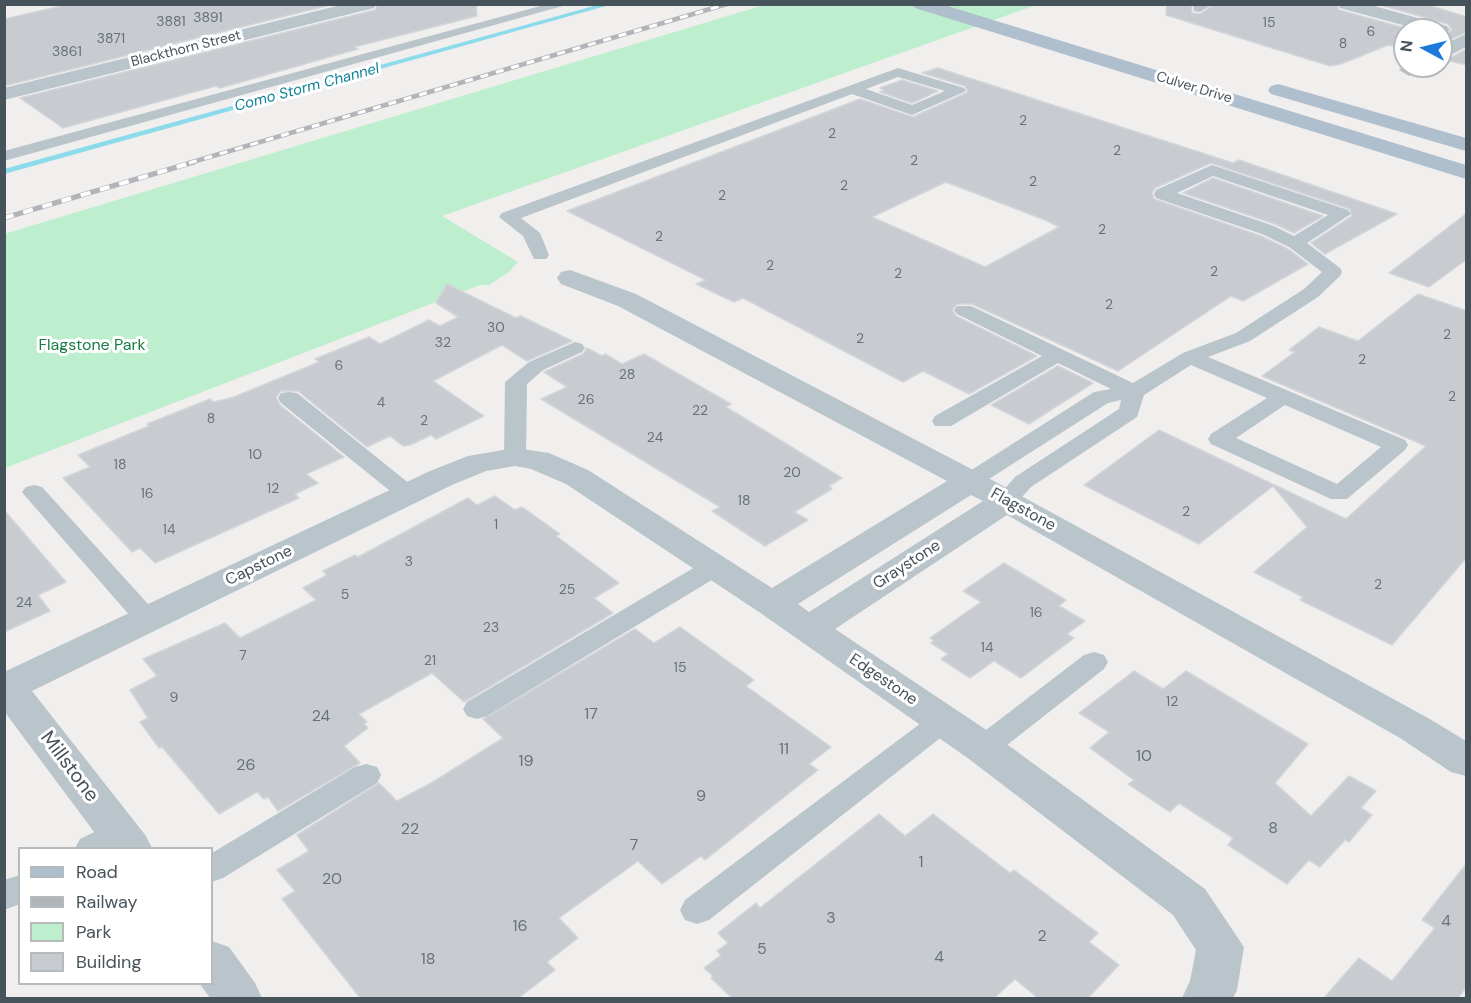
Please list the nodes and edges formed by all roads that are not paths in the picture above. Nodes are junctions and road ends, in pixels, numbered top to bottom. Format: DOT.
graph roads {
  1 [pos="368,4"];
  2 [pos="564,4"];
  3 [pos="921,4"];
  4 [pos="984,4"];
  5 [pos="1346,4"];
  6 [pos="1397,18"];
  7 [pos="1066,29"];
  8 [pos="1467,39"];
  9 [pos="1453,47"];
  10 [pos="1259,85"];
  11 [pos="852,89"];
  12 [pos="4,94"];
  13 [pos="1467,145"];
  14 [pos="4,156"];
  15 [pos="1467,172"];
  16 [pos="1295,243"];
  17 [pos="540,255"];
  18 [pos="570,278"];
  19 [pos="964,310"];
  20 [pos="575,348"];
  21 [pos="1058,355"];
  22 [pos="1190,357"];
  23 [pos="1134,392"];
  24 [pos="1284,396"];
  25 [pos="289,398"];
  26 [pos="943,421"];
  27 [pos="515,457"];
  28 [pos="970,481"];
  29 [pos="34,492"];
  30 [pos="408,494"];
  31 [pos="1006,501"];
  32 [pos="716,566"];
  33 [pos="772,604"];
  34 [pos="148,620"];
  35 [pos="808,630"];
  36 [pos="1094,662"];
  37 [pos="6,687"];
  38 [pos="477,709"];
  39 [pos="943,721"];
  40 [pos="983,748"];
  41 [pos="1467,761"];
  42 [pos="366,775"];
  43 [pos="113,843"];
  44 [pos="213,867"];
  45 [pos="18,889"];
  46 [pos="4,896"];
  47 [pos="697,910"];
  48 [pos="213,963"];
  49 [pos="238,999"];
  50 [pos="1206,999"];
  1 -- 12 [label="street, Blackthorn Street"];
  2 -- 14 [label="lane"];
  3 -- 15 [label="main road, Culver Drive"];
  4 -- 7 [label="main road"];
  5 -- 6 [label="street"];
  8 -- 9 [label="street"];
  10 -- 13 [label="main road"];
  11 -- 11 [label="lane"];
  11 -- 17 [label="lane"];
  16 -- 16 [label="lane"];
  16 -- 22 [label="lane"];
  18 -- 28 [label="street, Flagstone"];
  19 -- 21 [label="lane"];
  20 -- 27 [label="lane"];
  21 -- 23 [label="lane"];
  21 -- 26 [label="lane"];
  22 -- 23 [label="lane"];
  22 -- 24 [label="lane"];
  23 -- 28 [label="lane"];
  23 -- 31 [label="lane"];
  24 -- 24 [label="lane"];
  25 -- 30 [label="lane"];
  27 -- 30 [label="street, Capstone"];
  27 -- 32 [label="street, Edgestone"];
  28 -- 31 [label="street, Flagstone"];
  28 -- 33 [label="street"];
  29 -- 34 [label="lane"];
  30 -- 34 [label="street, Capstone"];
  31 -- 35 [label="street, Graystone"];
  31 -- 41 [label="street, Flagstone"];
  32 -- 33 [label="street, Edgestone"];
  32 -- 38 [label="lane"];
  33 -- 35 [label="street, Edgestone"];
  34 -- 37 [label="street, Capstone"];
  35 -- 39 [label="street, Edgestone"];
  36 -- 40 [label="lane"];
  37 -- 43 [label="street, Millstone"];
  39 -- 40 [label="street, Edgestone"];
  39 -- 47 [label="lane"];
  40 -- 50 [label="street, Edgestone"];
  42 -- 44 [label="lane"];
  45 -- 46 [label="lane"];
  48 -- 49 [label="street"];
}
